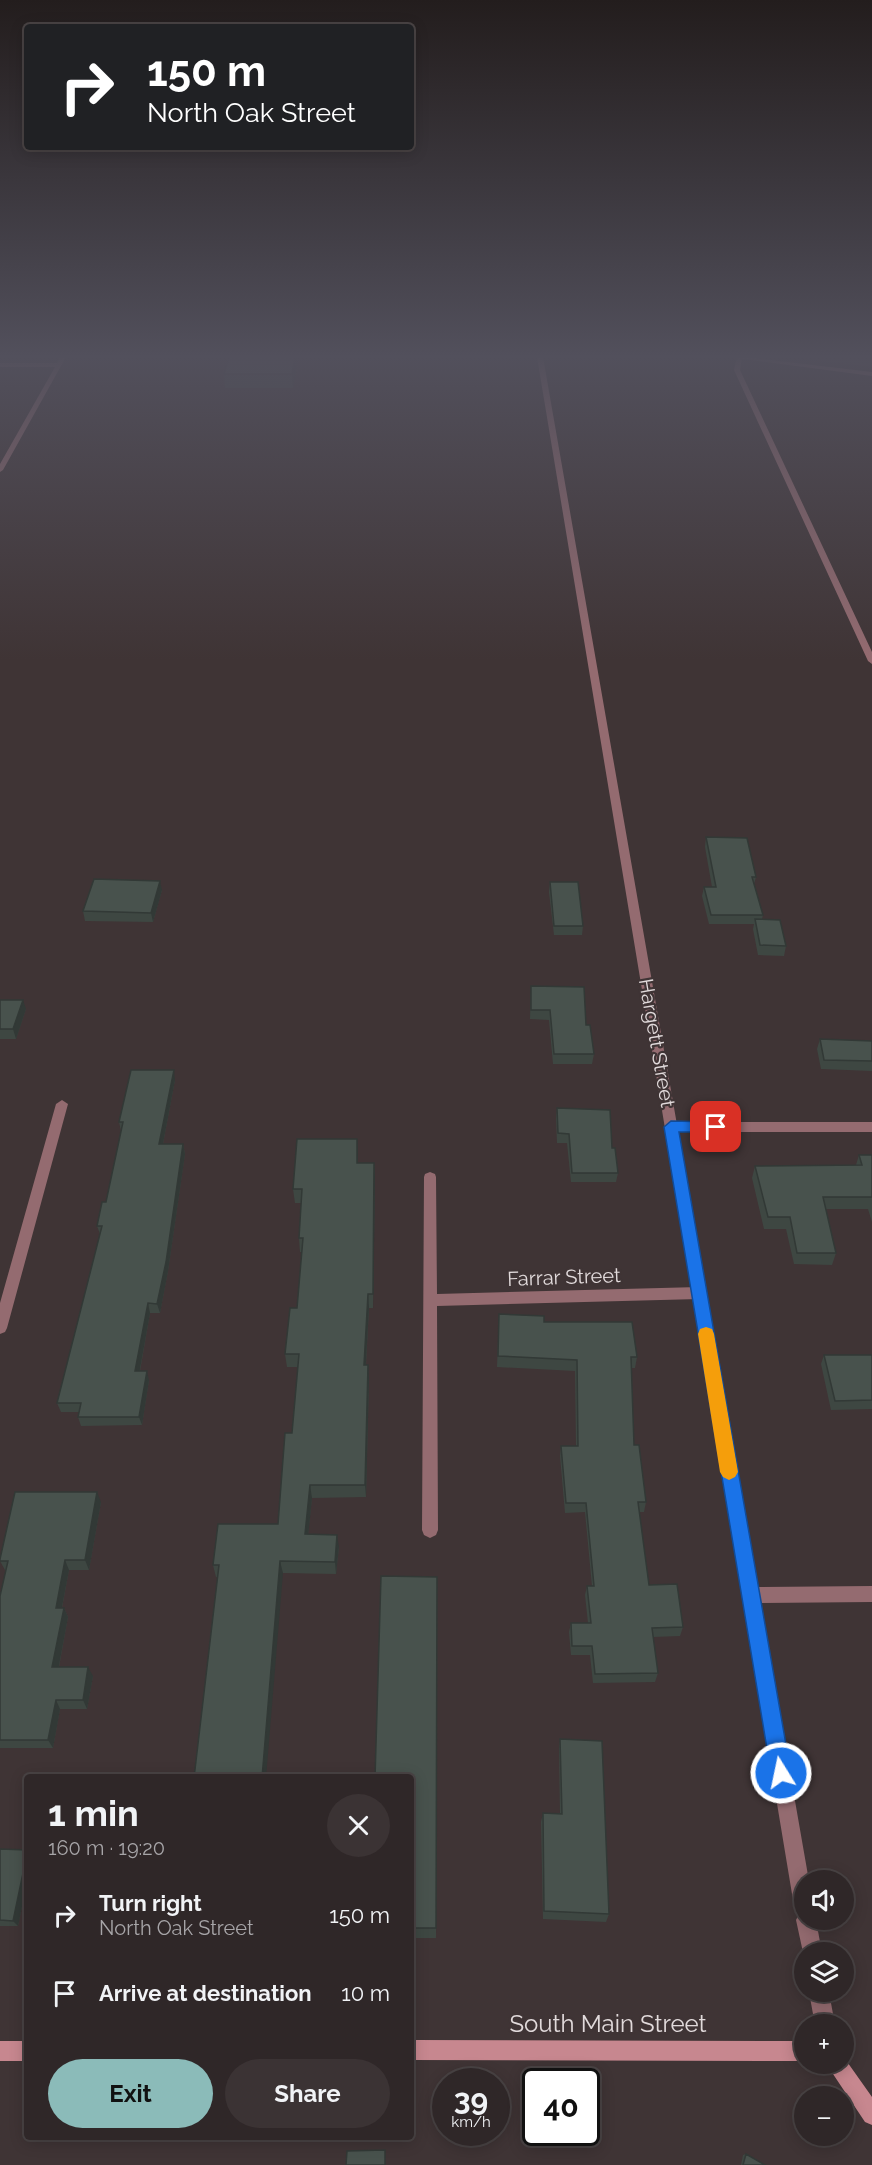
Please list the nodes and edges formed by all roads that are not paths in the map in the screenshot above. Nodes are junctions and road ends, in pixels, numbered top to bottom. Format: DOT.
graph roads {
  1 [pos="557,458"];
  2 [pos="778,458"];
  3 [pos="872,661"];
  4 [pos="62,1104"];
  5 [pos="671,1127"];
  6 [pos="872,1127"];
  7 [pos="430,1176"];
  8 [pos="699,1293"];
  9 [pos="430,1300"];
  10 [pos="0,1328"];
  11 [pos="430,1530"];
  12 [pos="872,1594"];
  13 [pos="750,1595"];
  14 [pos="798,1870"];
  15 [pos="414,2050"];
  16 [pos="0,2051"];
  17 [pos="24,2051"];
  18 [pos="794,2051"];
  19 [pos="845,2074"];
  20 [pos="872,2115"];
  1 -- 5 [label="street, Hargett Street"];
  2 -- 3 [label="street"];
  4 -- 10 [label="street"];
  5 -- 6 [label="street"];
  5 -- 8 [label="street, Hargett Street"];
  7 -- 9 [label="street"];
  8 -- 9 [label="street, Farrar Street"];
  8 -- 13 [label="street, Hargett Street"];
  9 -- 11 [label="street"];
  12 -- 13 [label="street"];
  13 -- 14 [label="street, Hargett Street"];
  15 -- 18 [label="main road, South Main Street"];
  16 -- 17 [label="main road"];
  19 -- 20 [label="main road"];
}
